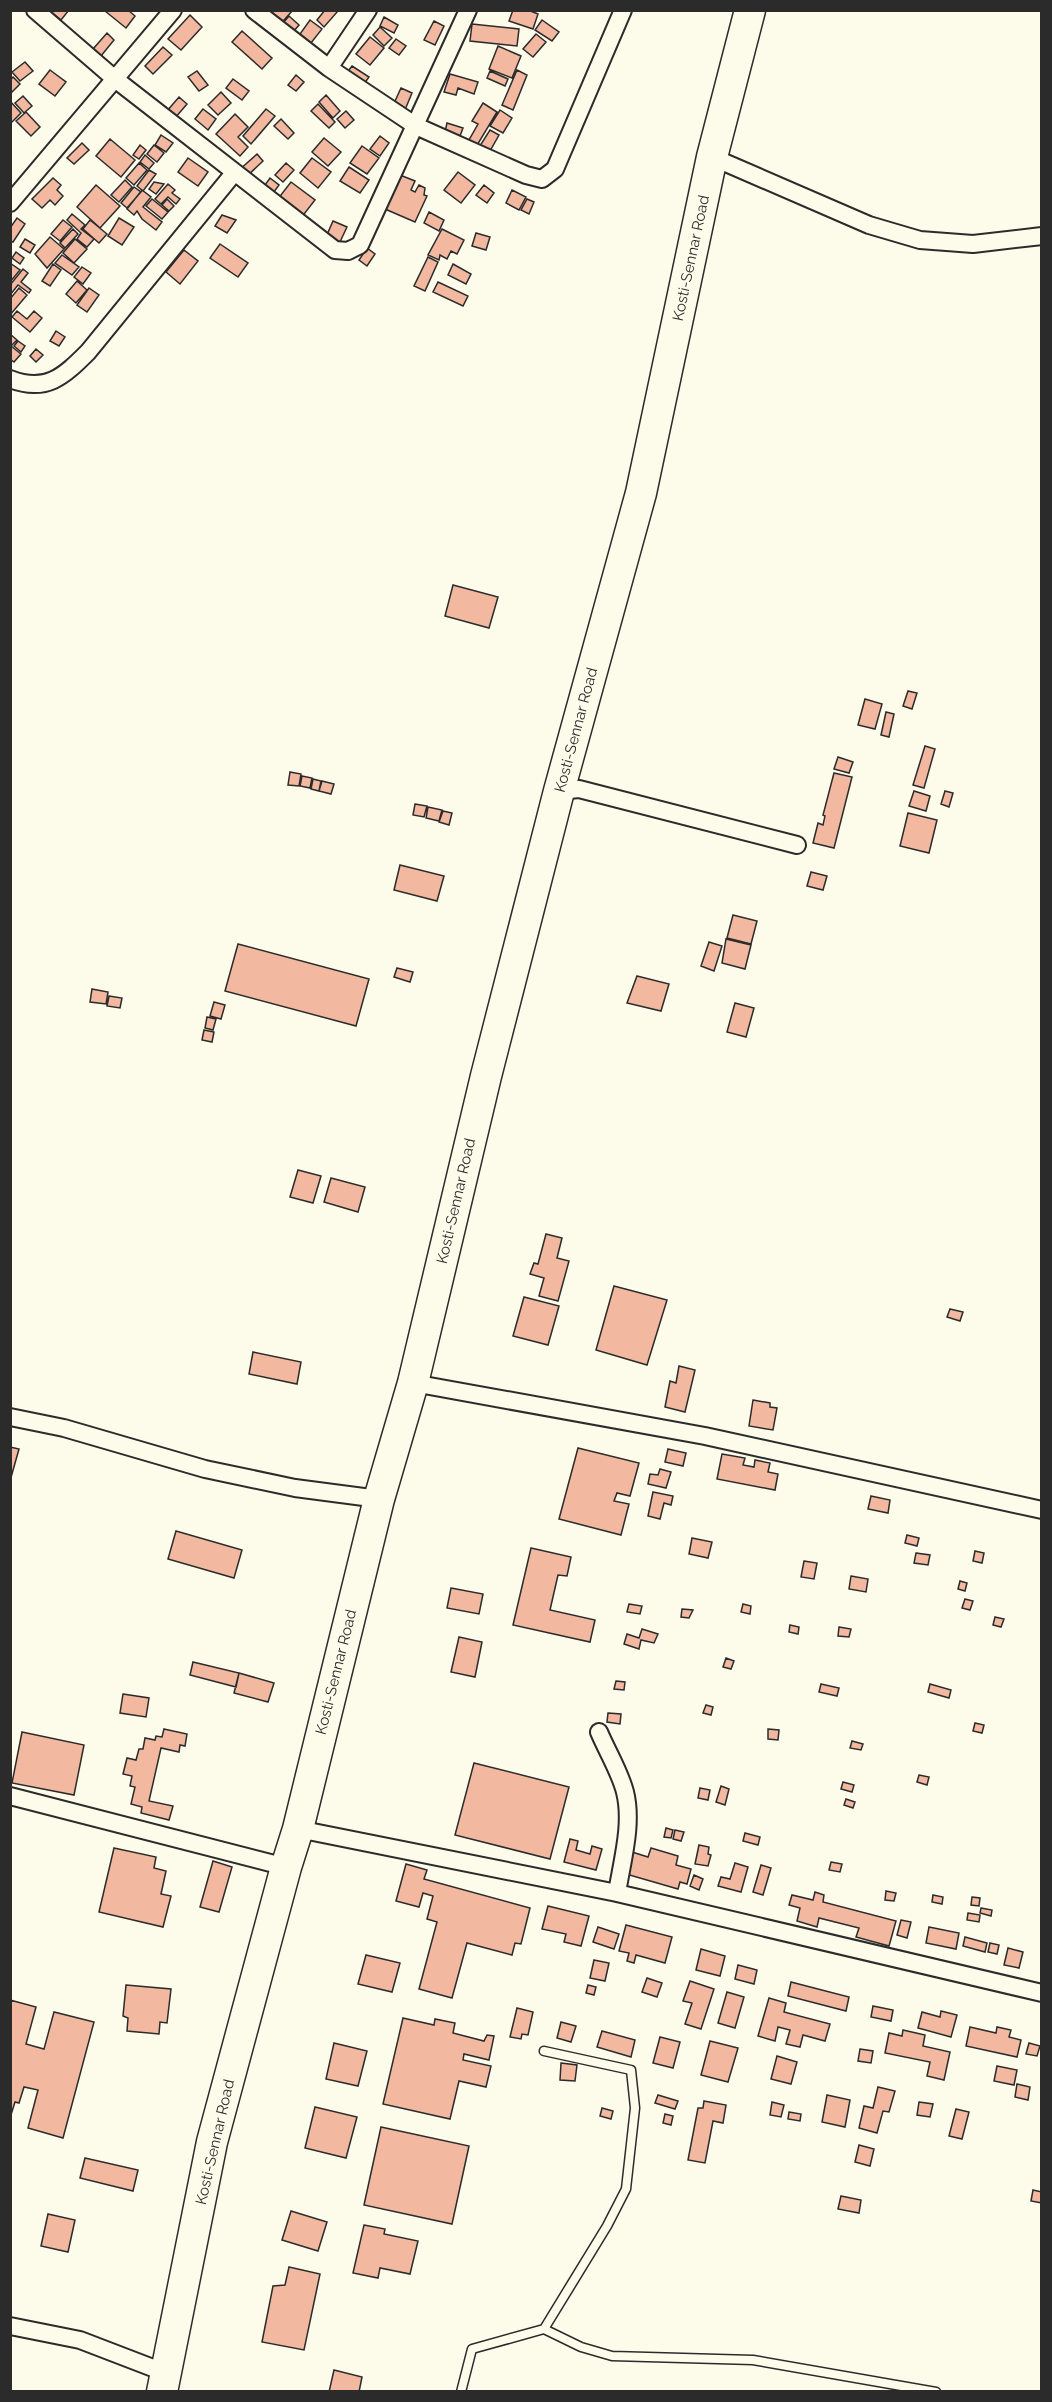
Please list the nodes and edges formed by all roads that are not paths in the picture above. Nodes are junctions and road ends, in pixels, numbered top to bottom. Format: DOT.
graph roads {
  1 [pos="35,10"];
  2 [pos="173,10"];
  3 [pos="254,10"];
  4 [pos="368,10"];
  5 [pos="468,10"];
  6 [pos="623,10"];
  7 [pos="750,10"];
  8 [pos="329,68"];
  9 [pos="115,79"];
  10 [pos="416,126"];
  11 [pos="712,158"];
  12 [pos="234,173"];
  13 [pos="10,203"];
  14 [pos="1041,236"];
  15 [pos="10,379"];
  16 [pos="559,791"];
  17 [pos="797,845"];
  18 [pos="413,1383"];
  19 [pos="10,1417"];
  20 [pos="379,1499"];
  21 [pos="1041,1510"];
  22 [pos="599,1732"];
  23 [pos="10,1796"];
  24 [pos="298,1829"];
  25 [pos="286,1867"];
  26 [pos="617,1893"];
  27 [pos="1041,1993"];
  28 [pos="544,2051"];
  29 [pos="10,2326"];
  30 [pos="544,2329"];
  31 [pos="164,2382"];
  32 [pos="461,2391"];
  33 [pos="936,2391"];
  1 -- 9 [label="street"];
  2 -- 9 [label="street"];
  3 -- 8 [label="street"];
  4 -- 8 [label="street"];
  5 -- 10 [label="street"];
  6 -- 10 [label="street"];
  7 -- 11 [label="highway, Kosti-Sennar Road"];
  8 -- 10 [label="street"];
  9 -- 12 [label="street"];
  9 -- 13 [label="street"];
  10 -- 12 [label="street"];
  11 -- 14 [label="street"];
  11 -- 16 [label="highway, Kosti-Sennar Road"];
  12 -- 15 [label="street"];
  16 -- 17 [label="street"];
  16 -- 18 [label="highway, Kosti-Sennar Road"];
  18 -- 20 [label="highway, Kosti-Sennar Road"];
  18 -- 21 [label="street"];
  19 -- 20 [label="street"];
  20 -- 24 [label="highway, Kosti-Sennar Road"];
  22 -- 26 [label="street"];
  23 -- 25 [label="street"];
  24 -- 25 [label="highway, Kosti-Sennar Road"];
  24 -- 26 [label="street"];
  25 -- 31 [label="highway, Kosti-Sennar Road"];
  26 -- 27 [label="street"];
  28 -- 30 [label="lane"];
  29 -- 31 [label="street"];
  30 -- 32 [label="lane"];
  30 -- 33 [label="lane"];
}
